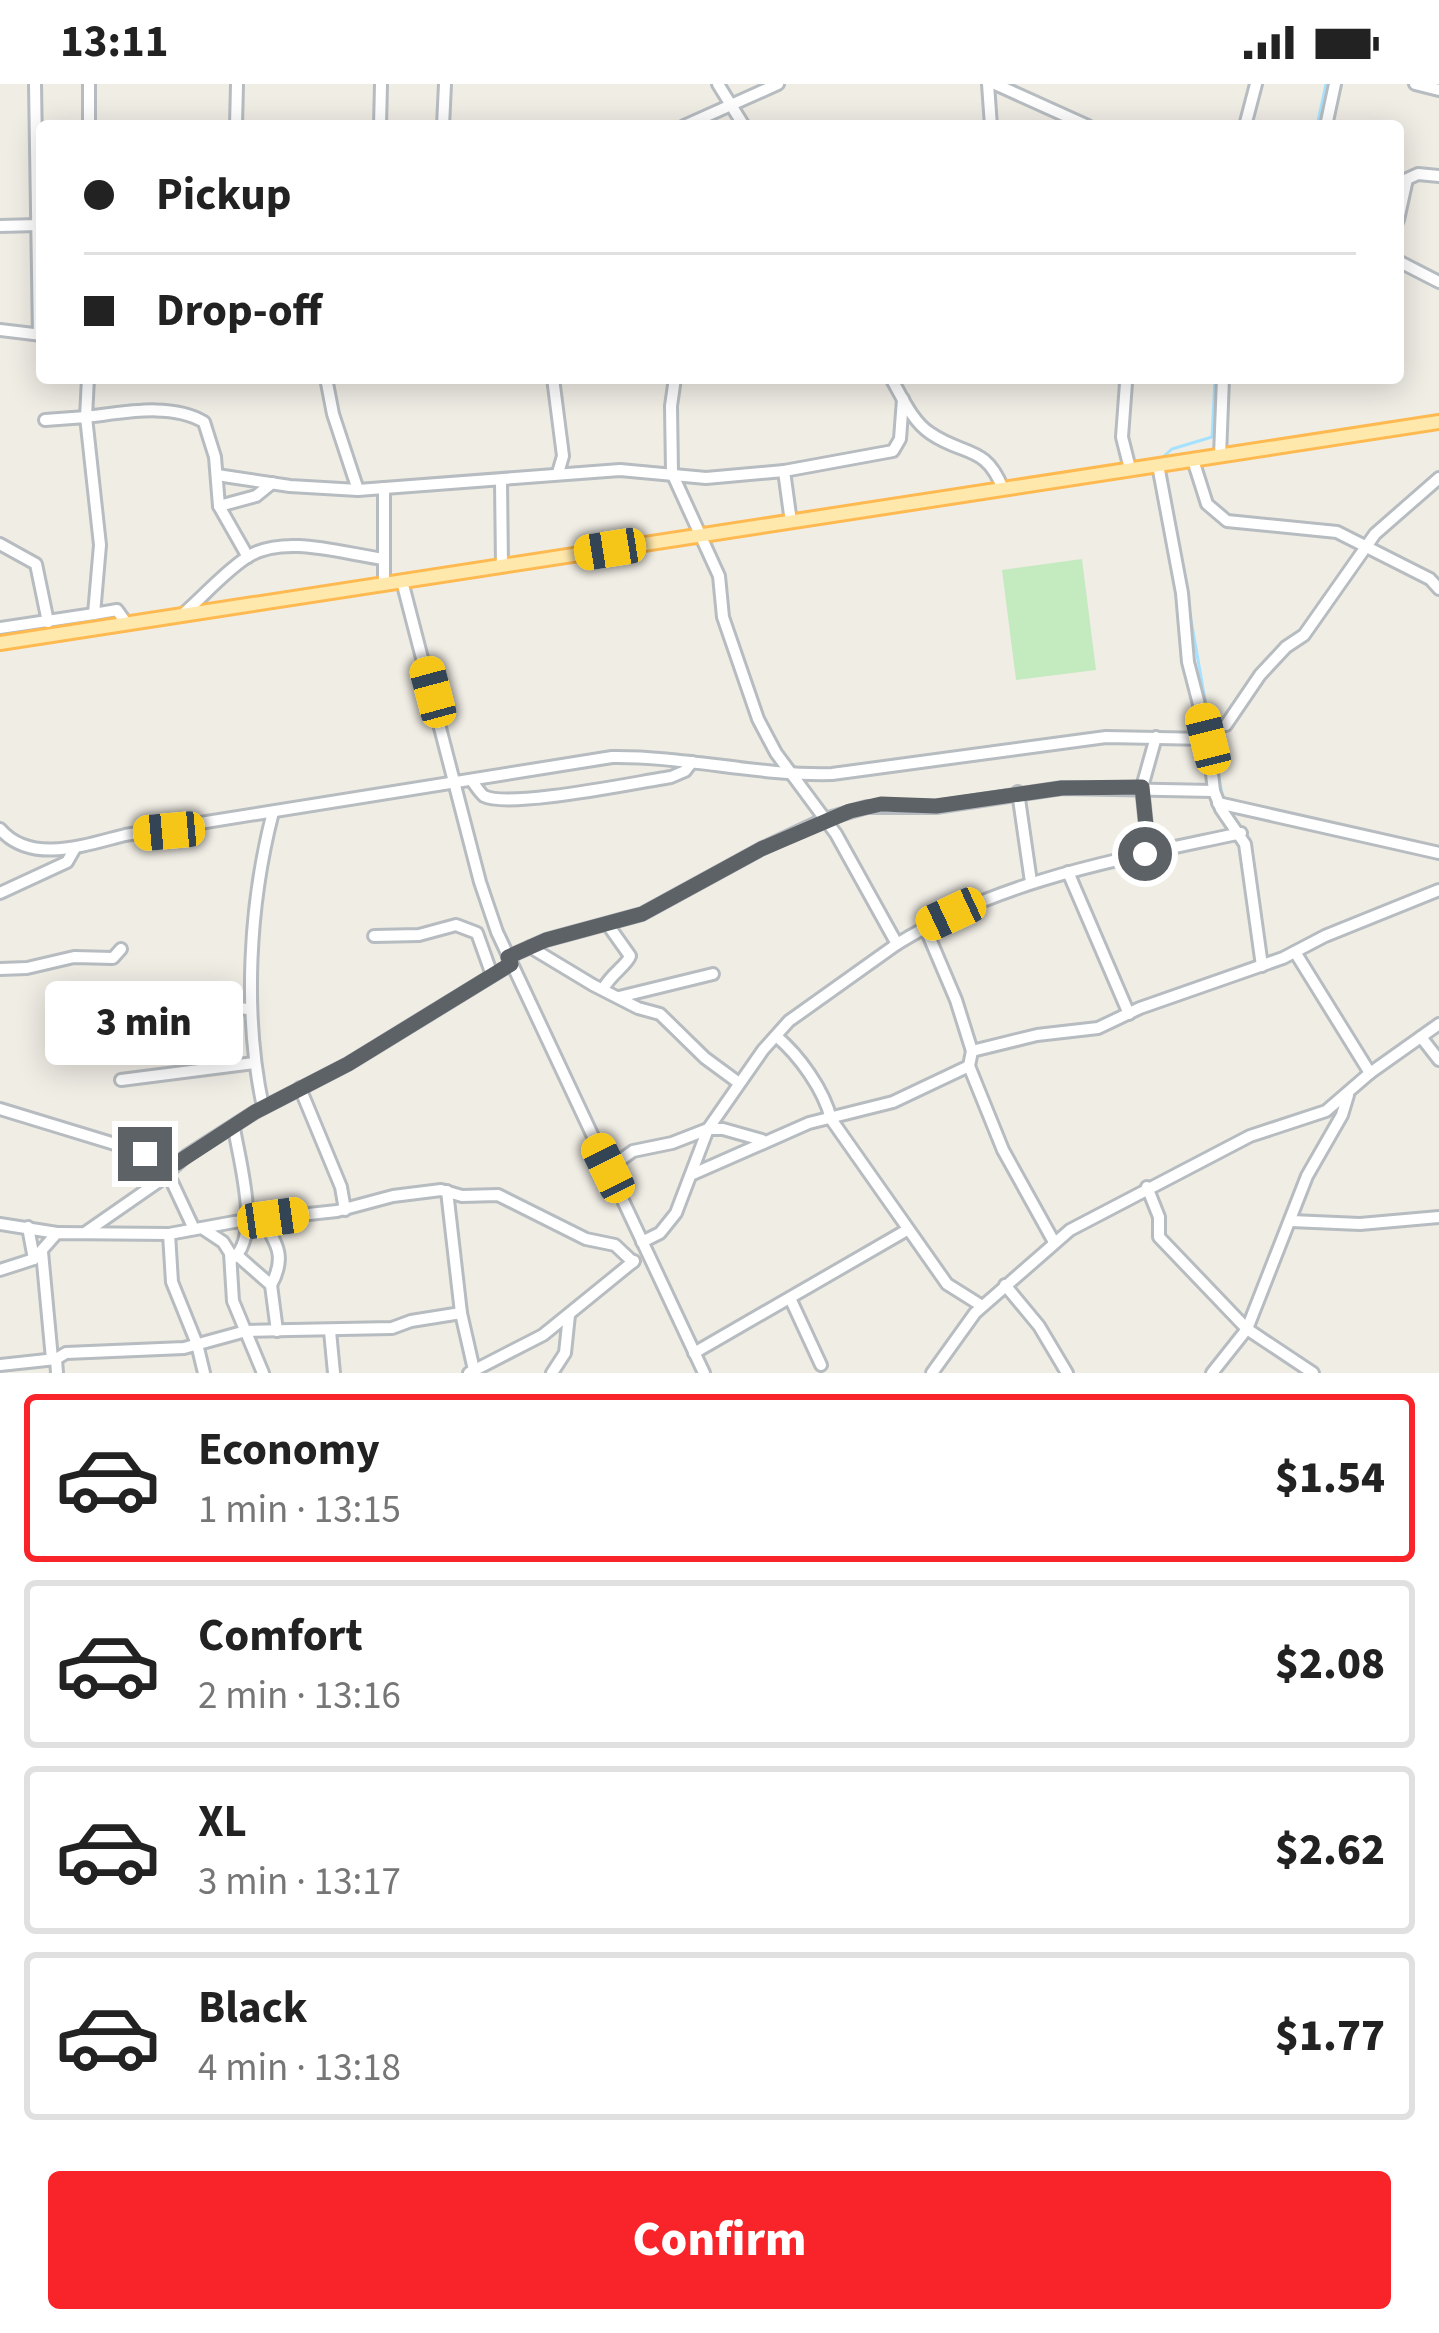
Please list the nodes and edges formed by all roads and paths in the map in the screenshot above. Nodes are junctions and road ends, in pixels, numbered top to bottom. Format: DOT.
graph roads {
  1 [pos="35,84"];
  2 [pos="89,84"];
  3 [pos="237,84"];
  4 [pos="381,84"];
  5 [pos="445,84"];
  6 [pos="718,84"];
  7 [pos="778,84"];
  8 [pos="992,84"];
  9 [pos="1256,84"];
  10 [pos="1336,84"];
  11 [pos="1415,84"];
  12 [pos="1439,90"];
  13 [pos="730,103"];
  14 [pos="36,120"];
  15 [pos="88,120"];
  16 [pos="236,120"];
  17 [pos="380,120"];
  18 [pos="443,120"];
  19 [pos="696,120"];
  20 [pos="740,120"];
  21 [pos="991,120"];
  22 [pos="1074,120"];
  23 [pos="1247,120"];
  24 [pos="1328,120"];
  25 [pos="1439,176"];
  26 [pos="1404,193"];
  27 [pos="36,225"];
  28 [pos="0,226"];
  29 [pos="1404,264"];
  30 [pos="1439,282"];
  31 [pos="0,330"];
  32 [pos="36,334"];
  33 [pos="88,384"];
  34 [pos="328,384"];
  35 [pos="554,384"];
  36 [pos="674,384"];
  37 [pos="895,384"];
  38 [pos="1126,384"];
  39 [pos="1223,384"];
  40 [pos="904,399"];
  41 [pos="86,417"];
  42 [pos="45,420"];
  43 [pos="1439,422"];
  44 [pos="1220,456"];
  45 [pos="1193,460"];
  46 [pos="350,465"];
  47 [pos="1158,465"];
  48 [pos="1130,470"];
  49 [pos="784,471"];
  50 [pos="558,473"];
  51 [pos="672,473"];
  52 [pos="218,475"];
  53 [pos="1439,478"];
  54 [pos="501,481"];
  55 [pos="272,483"];
  56 [pos="385,488"];
  57 [pos="1003,489"];
  58 [pos="332,490"];
  59 [pos="358,490"];
  60 [pos="219,506"];
  61 [pos="791,522"];
  62 [pos="702,535"];
  63 [pos="0,544"];
  64 [pos="1366,545"];
  65 [pos="248,557"];
  66 [pos="383,559"];
  67 [pos="502,566"];
  68 [pos="402,581"];
  69 [pos="384,584"];
  70 [pos="1439,589"];
  71 [pos="94,614"];
  72 [pos="181,615"];
  73 [pos="48,622"];
  74 [pos="127,624"];
  75 [pos="0,628"];
  76 [pos="0,643"];
  77 [pos="1226,725"];
  78 [pos="1156,737"];
  79 [pos="1208,739"];
  80 [pos="692,762"];
  81 [pos="793,775"];
  82 [pos="472,782"];
  83 [pos="455,784"];
  84 [pos="1142,787"];
  85 [pos="1018,792"];
  86 [pos="1216,797"];
  87 [pos="273,812"];
  88 [pos="825,819"];
  89 [pos="0,829"];
  90 [pos="1241,833"];
  91 [pos="76,848"];
  92 [pos="1439,853"];
  93 [pos="1145,854"];
  94 [pos="1068,872"];
  95 [pos="1031,882"];
  96 [pos="1439,890"];
  97 [pos="0,893"];
  98 [pos="608,925"];
  99 [pos="925,927"];
  100 [pos="374,936"];
  101 [pos="897,944"];
  102 [pos="530,947"];
  103 [pos="121,949"];
  104 [pos="1295,952"];
  105 [pos="510,961"];
  106 [pos="1262,966"];
  107 [pos="0,969"];
  108 [pos="713,974"];
  109 [pos="491,975"];
  110 [pos="603,989"];
  111 [pos="619,997"];
  112 [pos="181,1004"];
  113 [pos="249,1009"];
  114 [pos="1129,1014"];
  115 [pos="1439,1024"];
  116 [pos="776,1036"];
  117 [pos="1421,1037"];
  118 [pos="972,1052"];
  119 [pos="1439,1060"];
  120 [pos="254,1063"];
  121 [pos="969,1066"];
  122 [pos="1370,1073"];
  123 [pos="121,1080"];
  124 [pos="739,1083"];
  125 [pos="300,1088"];
  126 [pos="1348,1094"];
  127 [pos="263,1107"];
  128 [pos="0,1109"];
  129 [pos="1317,1115"];
  130 [pos="831,1119"];
  131 [pos="234,1128"];
  132 [pos="708,1129"];
  133 [pos="1332,1132"];
  134 [pos="763,1141"];
  135 [pos="177,1163"];
  136 [pos="608,1168"];
  137 [pos="693,1174"];
  138 [pos="164,1176"];
  139 [pos="1147,1187"];
  140 [pos="447,1191"];
  141 [pos="345,1210"];
  142 [pos="1439,1217"];
  143 [pos="262,1220"];
  144 [pos="247,1221"];
  145 [pos="1291,1221"];
  146 [pos="0,1224"];
  147 [pos="28,1226"];
  148 [pos="198,1228"];
  149 [pos="907,1230"];
  150 [pos="86,1232"];
  151 [pos="57,1233"];
  152 [pos="169,1234"];
  153 [pos="1054,1242"];
  154 [pos="645,1248"];
  155 [pos="38,1255"];
  156 [pos="235,1257"];
  157 [pos="633,1262"];
  158 [pos="0,1270"];
  159 [pos="271,1285"];
  160 [pos="1005,1285"];
  161 [pos="790,1298"];
  162 [pos="982,1306"];
  163 [pos="461,1313"];
  164 [pos="569,1315"];
  165 [pos="1247,1329"];
  166 [pos="246,1331"];
  167 [pos="277,1331"];
  168 [pos="330,1331"];
  169 [pos="197,1344"];
  170 [pos="694,1353"];
  171 [pos="54,1359"];
  172 [pos="0,1365"];
  173 [pos="821,1365"];
  174 [pos="472,1371"];
  175 [pos="57,1373"];
  176 [pos="204,1373"];
  177 [pos="263,1373"];
  178 [pos="334,1373"];
  179 [pos="552,1373"];
  180 [pos="704,1373"];
  181 [pos="932,1373"];
  182 [pos="1067,1373"];
  183 [pos="1212,1373"];
  184 [pos="1313,1373"];
  1 -- 14 [label="street"];
  2 -- 15 [label="street"];
  3 -- 16 [label="street"];
  4 -- 17 [label="street"];
  5 -- 18 [label="street"];
  6 -- 13 [label="street"];
  7 -- 13 [label="street"];
  8 -- 21 [label="street"];
  8 -- 22 [label="street"];
  9 -- 23 [label="street"];
  10 -- 24 [label="street"];
  11 -- 12 [label="street"];
  13 -- 19 [label="street"];
  13 -- 20 [label="street"];
  25 -- 26 [label="street"];
  27 -- 28 [label="street"];
  29 -- 30 [label="street"];
  31 -- 32 [label="street"];
  33 -- 41 [label="street"];
  34 -- 46 [label="street"];
  35 -- 50 [label="street"];
  36 -- 51 [label="street"];
  37 -- 40 [label="street"];
  38 -- 48 [label="street"];
  39 -- 44 [label="street"];
  40 -- 49 [label="street"];
  40 -- 57 [label="street"];
  41 -- 42 [label="street"];
  41 -- 52 [label="street"];
  41 -- 71 [label="street"];
  43 -- 44 [label="main road"];
  44 -- 45 [label="main road"];
  45 -- 47 [label="main road"];
  45 -- 64 [label="street"];
  46 -- 58 [label="street"];
  46 -- 59 [label="street"];
  47 -- 48 [label="main road"];
  47 -- 79 [label="street"];
  48 -- 57 [label="main road"];
  49 -- 51 [label="street"];
  49 -- 61 [label="street"];
  50 -- 51 [label="street"];
  50 -- 54 [label="street"];
  51 -- 62 [label="street"];
  52 -- 55 [label="street"];
  52 -- 60 [label="street"];
  53 -- 64 [label="street"];
  54 -- 56 [label="street"];
  54 -- 67 [label="street"];
  55 -- 58 [label="street"];
  55 -- 60 [label="street"];
  56 -- 59 [label="street"];
  56 -- 66 [label="street"];
  57 -- 61 [label="main road"];
  58 -- 59 [label="street"];
  60 -- 65 [label="street"];
  61 -- 62 [label="main road"];
  62 -- 67 [label="main road"];
  62 -- 81 [label="street"];
  63 -- 73 [label="street"];
  64 -- 70 [label="street"];
  64 -- 77 [label="street"];
  65 -- 66 [label="street"];
  65 -- 72 [label="street"];
  66 -- 69 [label="street"];
  67 -- 68 [label="main road"];
  68 -- 69 [label="main road"];
  68 -- 83 [label="street"];
  69 -- 72 [label="main road"];
  71 -- 73 [label="street"];
  71 -- 74 [label="street"];
  72 -- 74 [label="main road"];
  73 -- 75 [label="street"];
  74 -- 76 [label="main road"];
  78 -- 79 [label="street"];
  78 -- 81 [label="street"];
  78 -- 84 [label="street"];
  79 -- 86 [label="street"];
  80 -- 81 [label="street"];
  80 -- 82 [label="street"];
  80 -- 82 [label="street"];
  81 -- 88 [label="street"];
  82 -- 83 [label="street"];
  83 -- 87 [label="street"];
  83 -- 105 [label="street"];
  84 -- 85 [label="street"];
  84 -- 86 [label="street"];
  84 -- 93 [label="street"];
  85 -- 88 [label="street"];
  85 -- 95 [label="street"];
  86 -- 90 [label="street"];
  86 -- 92 [label="street"];
  87 -- 91 [label="street"];
  87 -- 113 [label="street"];
  88 -- 98 [label="street"];
  88 -- 101 [label="street"];
  89 -- 91 [label="street"];
  90 -- 93 [label="street"];
  90 -- 106 [label="street"];
  91 -- 97 [label="street"];
  93 -- 94 [label="street"];
  94 -- 95 [label="street"];
  94 -- 114 [label="street"];
  95 -- 99 [label="street"];
  96 -- 104 [label="street"];
  98 -- 102 [label="street"];
  98 -- 110 [label="street"];
  99 -- 101 [label="street"];
  99 -- 118 [label="street"];
  100 -- 109 [label="street"];
  101 -- 116 [label="street"];
  102 -- 105 [label="street"];
  102 -- 110 [label="street"];
  103 -- 107 [label="street"];
  104 -- 106 [label="street"];
  104 -- 122 [label="street"];
  105 -- 109 [label="street"];
  105 -- 136 [label="street"];
  106 -- 114 [label="street"];
  108 -- 111 [label="street"];
  109 -- 125 [label="street"];
  110 -- 111 [label="street"];
  111 -- 124 [label="street"];
  112 -- 113 [label="street"];
  113 -- 120 [label="street"];
  114 -- 118 [label="street"];
  115 -- 117 [label="street"];
  116 -- 124 [label="street"];
  116 -- 130 [label="street"];
  117 -- 119 [label="street"];
  117 -- 122 [label="street"];
  118 -- 121 [label="street"];
  120 -- 123 [label="street"];
  120 -- 127 [label="street"];
  121 -- 130 [label="street"];
  121 -- 153 [label="street"];
  122 -- 126 [label="street"];
  124 -- 132 [label="street"];
  125 -- 127 [label="street"];
  125 -- 141 [label="street"];
  126 -- 129 [label="street"];
  126 -- 133 [label="street"];
  127 -- 131 [label="street"];
  128 -- 135 [label="street"];
  129 -- 133 [label="street"];
  129 -- 139 [label="street"];
  130 -- 134 [label="street"];
  130 -- 149 [label="street"];
  131 -- 135 [label="street"];
  131 -- 144 [label="street"];
  132 -- 134 [label="street"];
  132 -- 136 [label="street"];
  132 -- 137 [label="street"];
  133 -- 145 [label="street"];
  134 -- 137 [label="street"];
  135 -- 138 [label="street"];
  136 -- 154 [label="street"];
  137 -- 154 [label="street"];
  138 -- 148 [label="street"];
  138 -- 150 [label="street"];
  139 -- 153 [label="street"];
  139 -- 165 [label="street"];
  140 -- 141 [label="street"];
  140 -- 157 [label="street"];
  140 -- 163 [label="street"];
  141 -- 143 [label="street"];
  142 -- 145 [label="street"];
  143 -- 144 [label="street"];
  143 -- 159 [label="street"];
  144 -- 148 [label="street"];
  144 -- 156 [label="street"];
  145 -- 165 [label="street"];
  146 -- 147 [label="street"];
  147 -- 151 [label="street"];
  147 -- 155 [label="street"];
  148 -- 152 [label="street"];
  148 -- 156 [label="street"];
  149 -- 161 [label="street"];
  149 -- 162 [label="street"];
  150 -- 151 [label="street"];
  150 -- 152 [label="street"];
  151 -- 155 [label="street"];
  152 -- 169 [label="street"];
  153 -- 160 [label="street"];
  154 -- 157 [label="street"];
  154 -- 170 [label="street"];
  155 -- 158 [label="street"];
  155 -- 171 [label="street"];
  156 -- 159 [label="street"];
  156 -- 166 [label="street"];
  157 -- 164 [label="street"];
  159 -- 167 [label="street"];
  160 -- 162 [label="street"];
  160 -- 182 [label="street"];
  161 -- 170 [label="street"];
  161 -- 173 [label="street"];
  162 -- 181 [label="street"];
  163 -- 168 [label="street"];
  163 -- 174 [label="street"];
  164 -- 174 [label="street"];
  164 -- 179 [label="street"];
  165 -- 183 [label="street"];
  165 -- 184 [label="street"];
  166 -- 167 [label="street"];
  166 -- 169 [label="street"];
  166 -- 177 [label="street"];
  167 -- 168 [label="street"];
  168 -- 178 [label="street"];
  169 -- 171 [label="street"];
  169 -- 176 [label="street"];
  170 -- 180 [label="street"];
  171 -- 172 [label="street"];
  171 -- 175 [label="street"];
}
